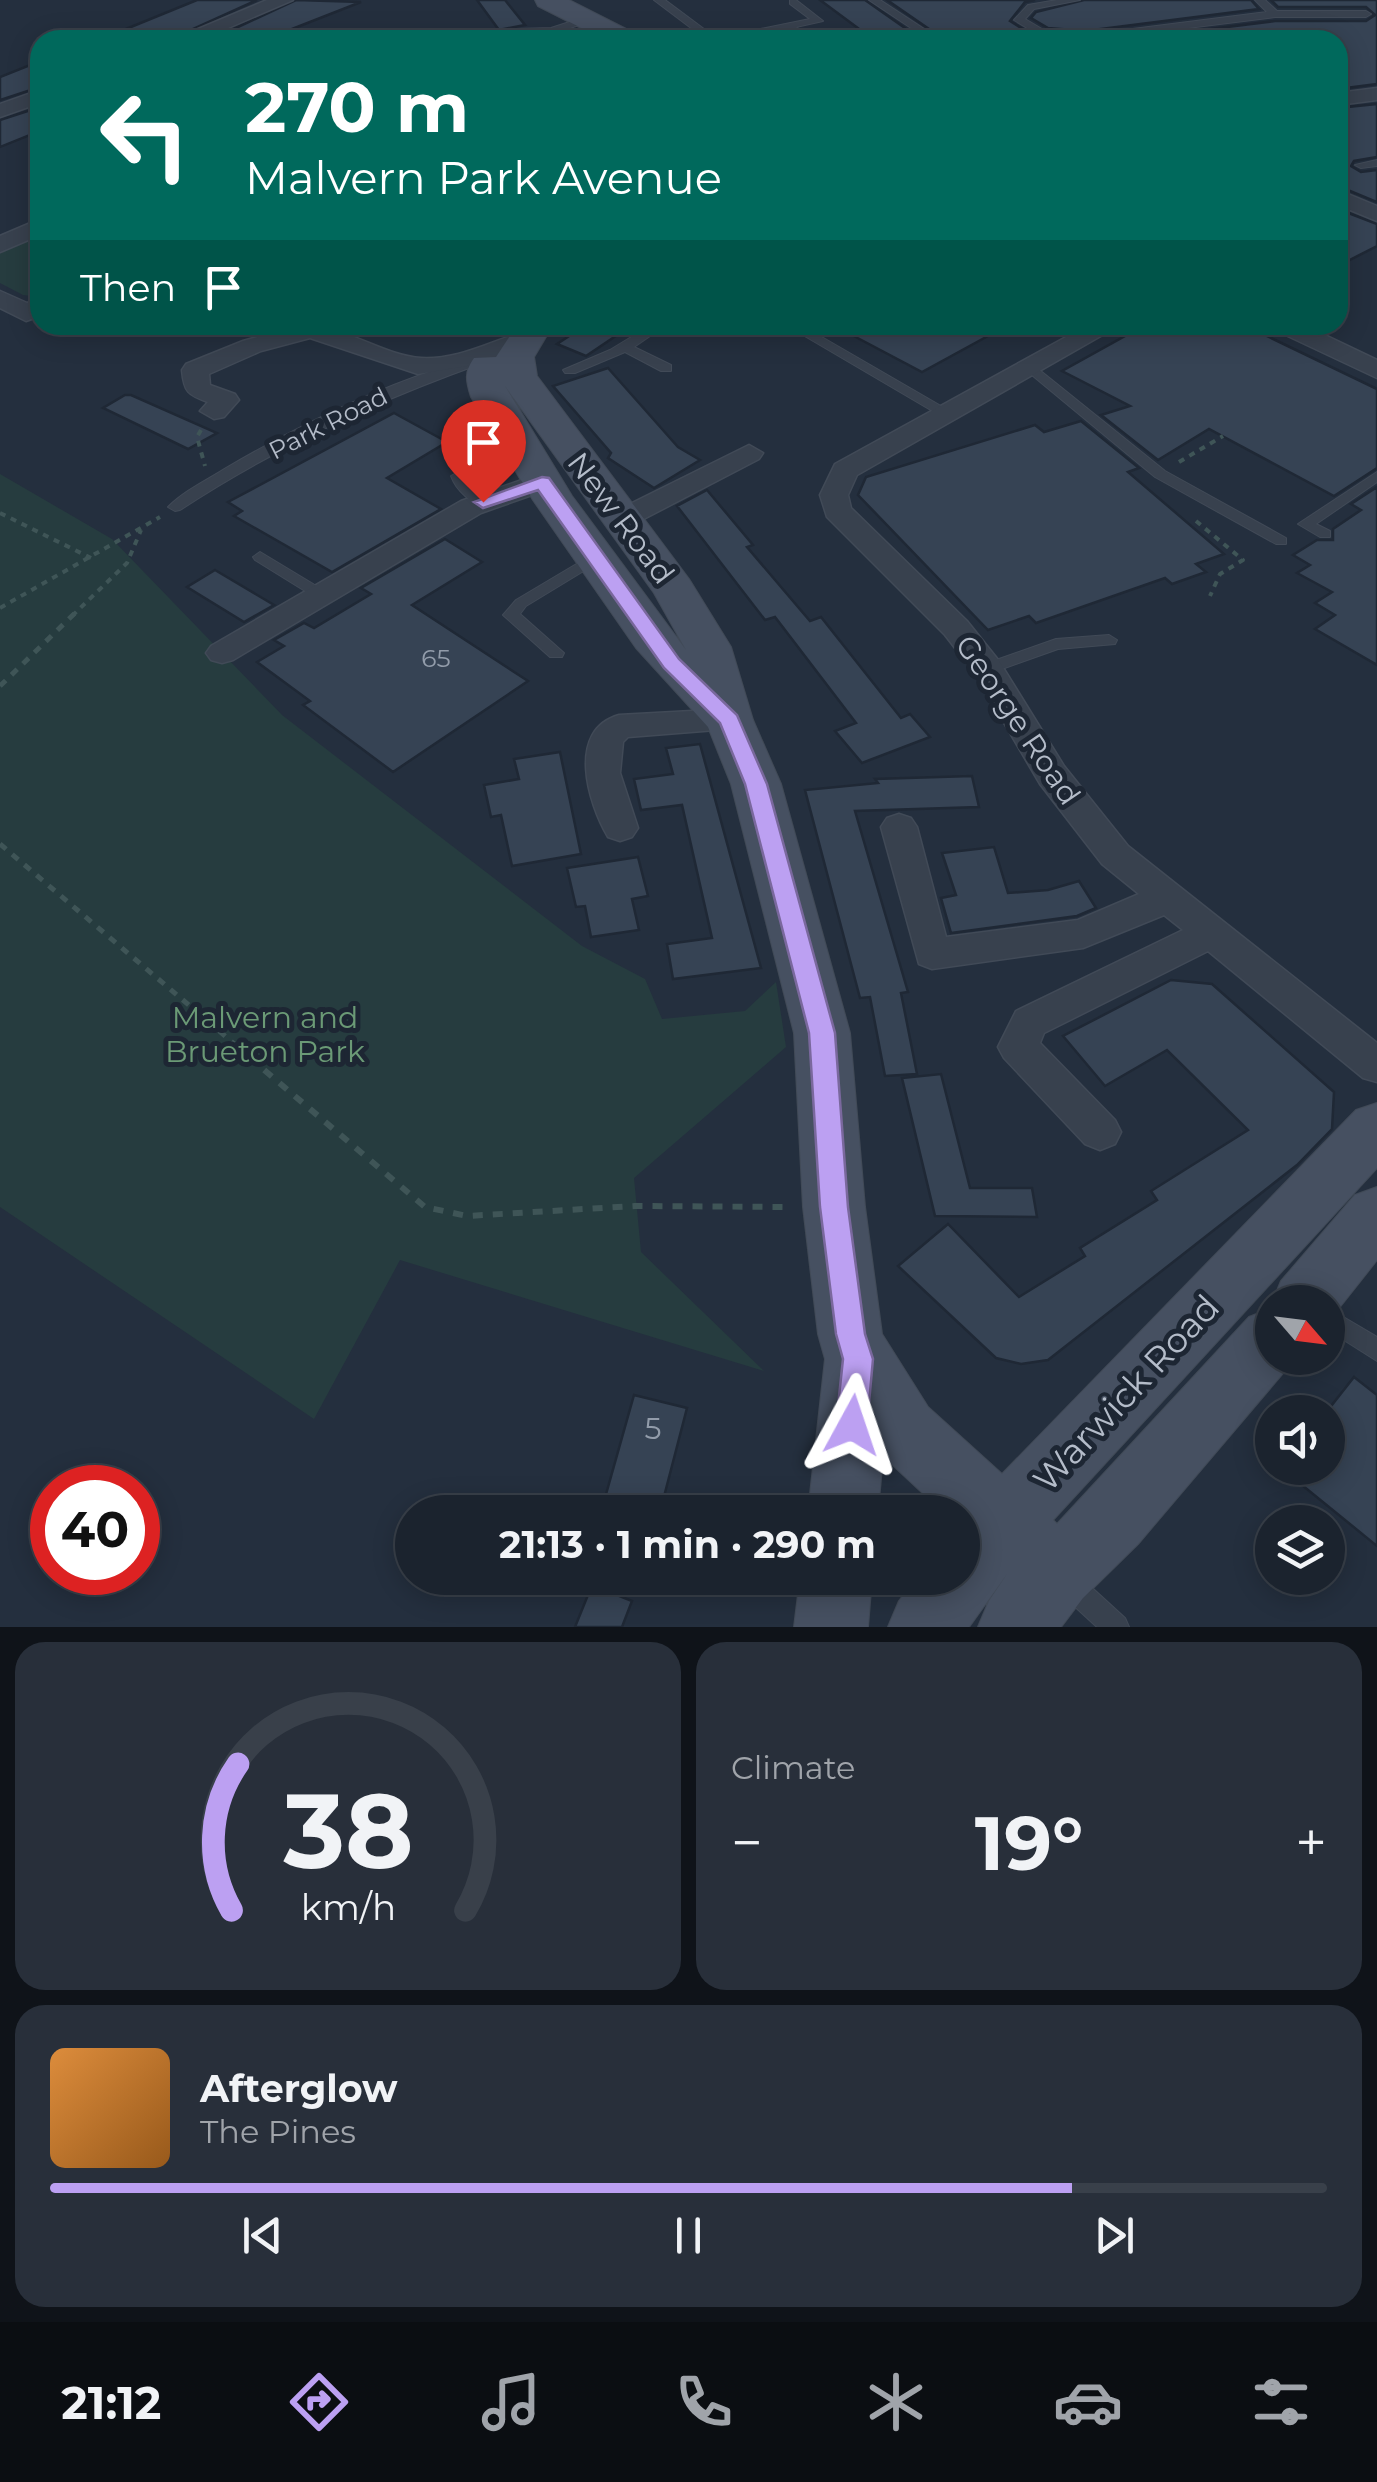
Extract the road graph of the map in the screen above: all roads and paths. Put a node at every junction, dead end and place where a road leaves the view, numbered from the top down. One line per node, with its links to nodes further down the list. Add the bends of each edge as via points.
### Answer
1 (284, 0): 12 (street)
2 (548, 0): 10 (street)
3 (659, 0): 15 (lane)
4 (874, 0): 18 (lane)
5 (1074, 0): 19 (lane, via 1031,7 1020,20)
6 (1260, 0): 8 (lane)
7 (792, 2): 11 (lane, via 818,21)
8 (1275, 14): 9 (lane); 20 (lane)
9 (1366, 14)
10 (582, 21): 13 (lane); 14 (street)
11 (788, 26): 16 (lane); 17 (lane)
12 (208, 30)
13 (557, 30)
14 (603, 30)
15 (702, 30)
16 (767, 30)
17 (794, 30)
18 (920, 30)
19 (1036, 30)
20 (1148, 30)
21 (1377, 94): 22 (street)
22 (1348, 98)
23 (30, 100): 24 (street)
24 (0, 112)
25 (1377, 163): 26 (lane)
26 (1361, 165)
27 (1348, 201): 28 (street)
28 (1377, 214)
29 (30, 230): 30 (street)
30 (0, 244)
31 (0, 298): 32 (street)
32 (29, 313)
33 (293, 335): 45 (street, via 195,370 198,389 226,400)
34 (326, 335): 39 (street, via 418,366)
35 (645, 335): 40 (lane)
36 (810, 335): 46 (lane)
37 (1090, 335): 42 (street, George Road)
38 (1305, 335): 44 (street)
39 (515, 336): 52 (lane, Park Road); 53 (street, New Road, via 518,377); 54 (street, New Road, via 484,378)
40 (625, 348): 41 (lane); 43 (lane)
41 (666, 368)
42 (1032, 368): 46 (street, George Road); 49 (lane)
43 (570, 370)
44 (1377, 370)
45 (214, 411): 52 (path, via 196,437)
46 (946, 413): 72 (street, George Road, via 845,470 834,495 837,511 956,628)
47 (1223, 436): 49 (path)
48 (748, 453): 58 (street)
49 (1160, 474): 60 (lane, via 1276,544)
50 (458, 476): 55 (lane)
51 (1377, 476): 60 (lane)
52 (210, 482): 56 (lane, Park Road)
53 (596, 484): 54 (street); 58 (street, New Road)
54 (548, 491): 55 (street); 64 (street, New Road)
55 (483, 502): 65 (street)
56 (175, 507)
57 (0, 513): 62 (path)
58 (624, 518): 68 (street, New Road)
59 (1196, 520): 66 (path, via 1242,560 1220,574)
60 (1305, 524): 61 (lane)
61 (1325, 534)
62 (92, 558): 67 (path); 73 (path, via 141,530 127,563)
63 (260, 558): 65 (lane)
64 (595, 558): 68 (street, New Road); 71 (lane, via 511,615)
65 (323, 596): 70 (street)
66 (1210, 596)
67 (0, 608)
68 (674, 632): 74 (street, New Road, via 672,664)
69 (1109, 640): 72 (lane, via 1056,644)
70 (222, 653)
71 (556, 654)
72 (988, 669): 78 (street, George Road, via 1090,826)
73 (0, 686)
74 (729, 720): 76 (street, via 619,726 605,736 599,753); 83 (street, New Road, via 756,784 822,1033)
75 (899, 827): 78 (street, via 932,954 1083,934)
76 (620, 828)
77 (0, 844): 83 (path, via 426,1207 467,1216 635,1206)
78 (1166, 898): 79 (street, George Road)
79 (1209, 934): 80 (street, George Road); 82 (street, via 1030,1022 1018,1047)
80 (1377, 1066)
81 (1377, 1128): 92 (street, Warwick Road)
82 (1100, 1132)
83 (834, 1207): 89 (street, New Road)
84 (1377, 1214): 85 (street)
85 (1319, 1285)
86 (1345, 1329): 87 (lane)
87 (1377, 1350)
88 (1255, 1357): 94 (street)
89 (858, 1359): 90 (street, New Road); 91 (street, New Road)
90 (845, 1495)
91 (940, 1495)
92 (980, 1554)
93 (980, 1560): 94 (street, New Road)
94 (1058, 1573): 99 (street); 100 (lane)
95 (834, 1595): 97 (street)
96 (949, 1595): 98 (street, Warwick Road)
97 (831, 1627)
98 (925, 1627)
99 (1015, 1627)
100 (1116, 1627)

